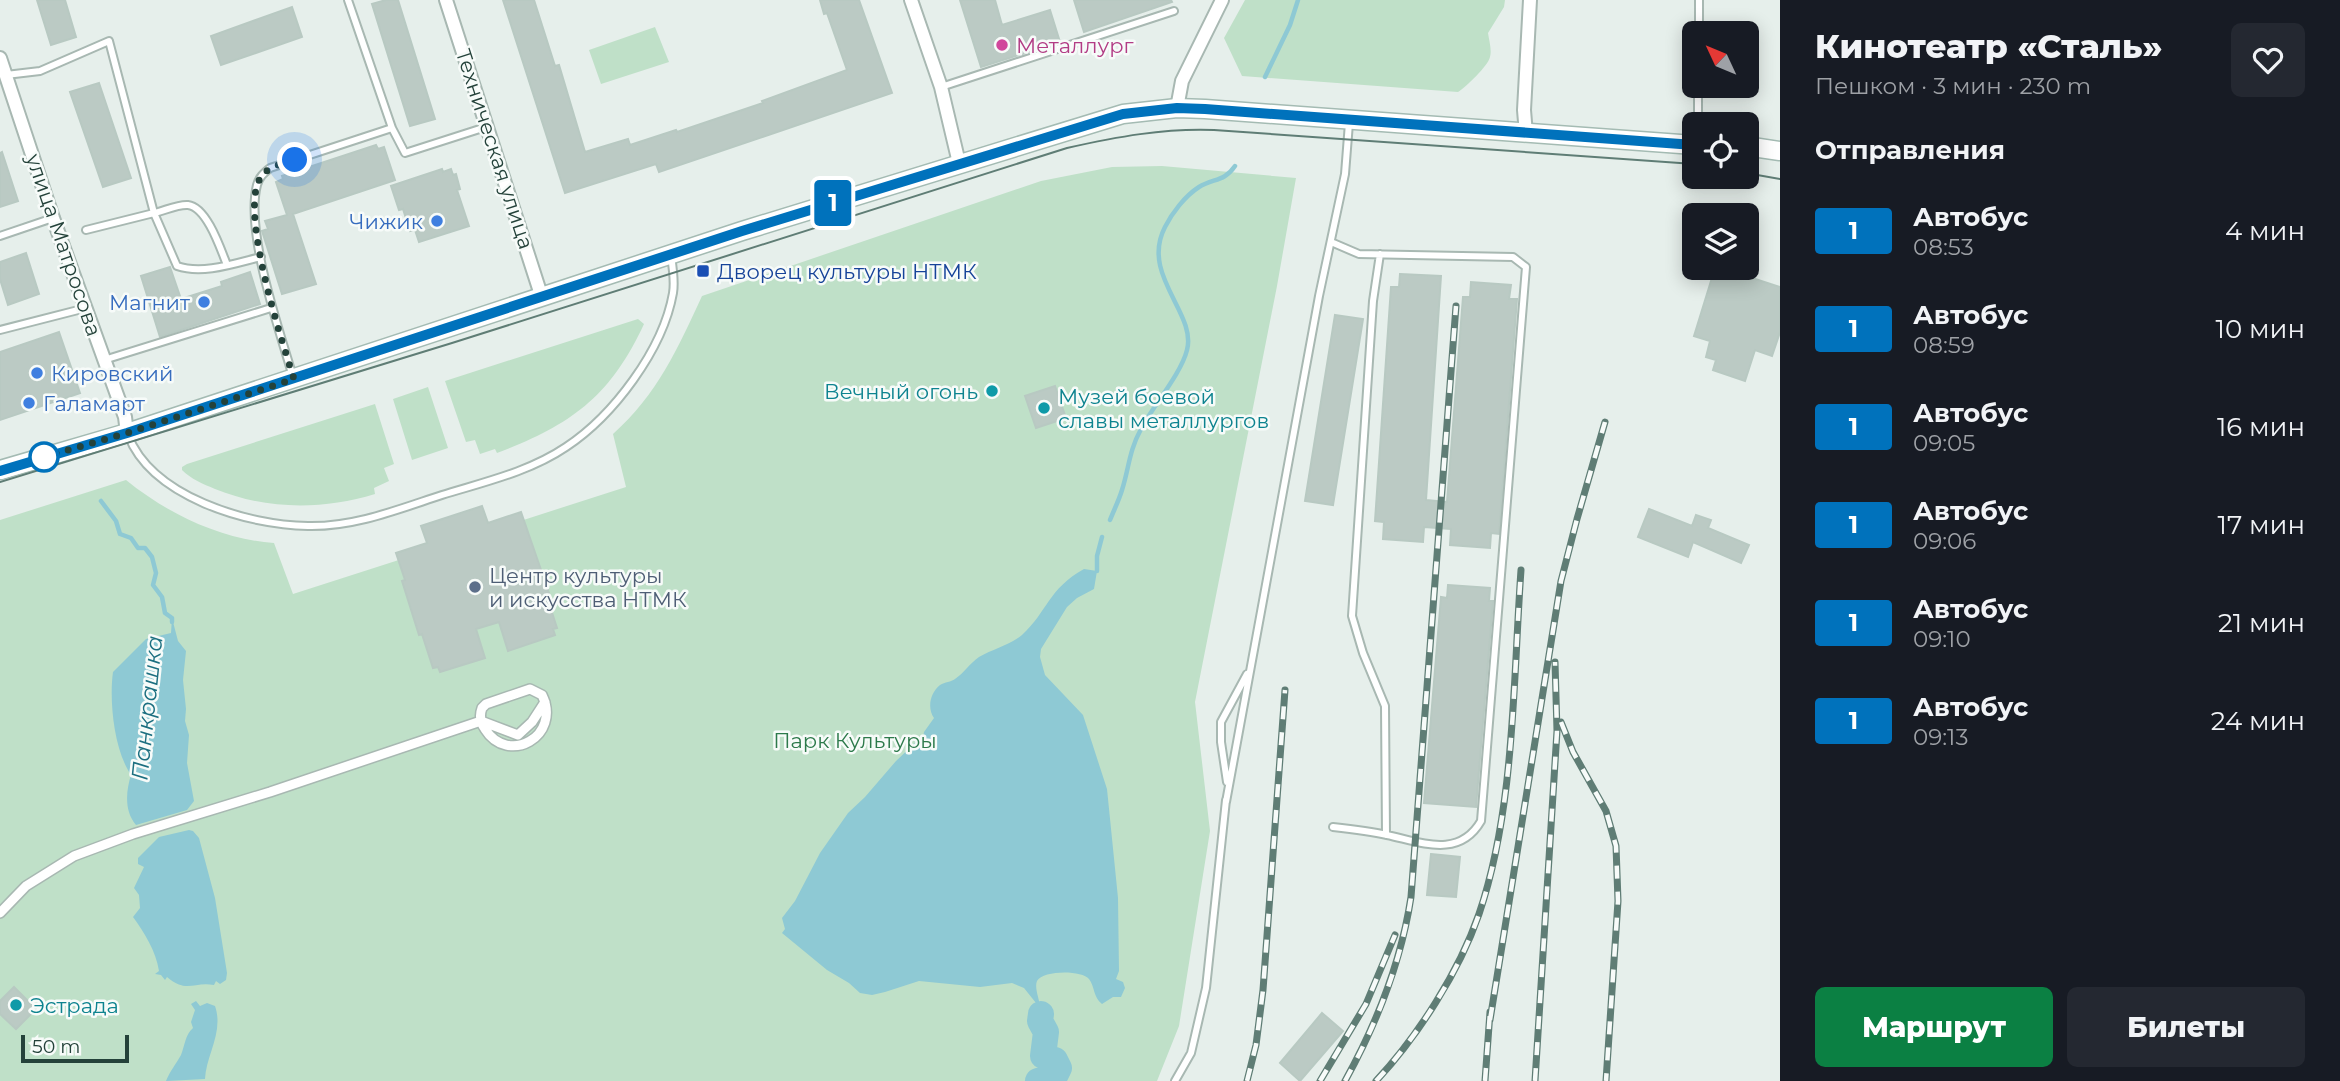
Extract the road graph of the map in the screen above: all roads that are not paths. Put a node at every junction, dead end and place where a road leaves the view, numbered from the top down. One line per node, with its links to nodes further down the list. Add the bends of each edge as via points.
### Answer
1 (348, 0): 15 (lane)
2 (446, 0): 14 (street, Техническая улица)
3 (911, 0): 11 (street)
4 (1222, 0): 12 (street, via 1182,81)
5 (1530, 0): 16 (street)
6 (1699, 0): 8 (lane)
7 (1174, 11): 11 (lane)
8 (1699, 21)
9 (0, 58): 10 (street, улица Матросова)
10 (6, 75): 21 (lane, via 40,71 108,41); 22 (street, улица Матросова)
11 (941, 87): 20 (street)
12 (1177, 108): 13 (main road); 20 (main road, via 1098,121)
13 (1350, 120): 16 (main road); 25 (lane)
14 (487, 127): 15 (lane, via 405,153); 30 (street, Техническая улица)
15 (392, 128): 28 (lane, via 270,168 262,175 254,210)
16 (1526, 134): 17 (main road)
17 (1682, 144)
18 (1759, 148): 19 (main road)
19 (1780, 151)
20 (959, 163): 27 (main road)
21 (154, 213): 23 (lane); 29 (lane, via 187,205 195,208 204,216); 29 (lane, via 177,266 187,270)
22 (53, 218): 24 (lane); 32 (street, улица Матросова)
23 (86, 230)
24 (0, 236)
25 (1331, 242): 26 (lane, via 1359,254); 38 (lane)
26 (1380, 254): 42 (lane, via 1352,616 1385,706); 42 (lane, via 1513,257 1526,267 1481,821 1468,837 1450,845)
27 (671, 256): 30 (main road); 36 (lane, via 674,281 664,323 618,399 565,448 500,477 367,519 291,525 238,514 184,494 151,471)
28 (261, 257): 29 (lane); 31 (lane)
29 (227, 265)
30 (542, 298): 35 (main road)
31 (271, 307): 34 (lane); 35 (lane)
32 (86, 308): 33 (lane); 34 (street, улица Матросова)
33 (0, 330)
34 (104, 360): 36 (street, улица Матросова)
35 (294, 379): 36 (main road)
36 (127, 433): 37 (main road)
37 (0, 471)
38 (1252, 657): 40 (lane); 40 (lane, via 1221,722)
39 (481, 721): 39 (street, via 500,743 523,744 541,731 546,721 545,702 530,689 486,704); 43 (street, via 74,856 26,886)
40 (1226, 802): 44 (lane, via 1206,988 1191,1053)
41 (1333, 827): 42 (lane)
42 (1385, 835)
43 (0, 913)
44 (1175, 1081)

